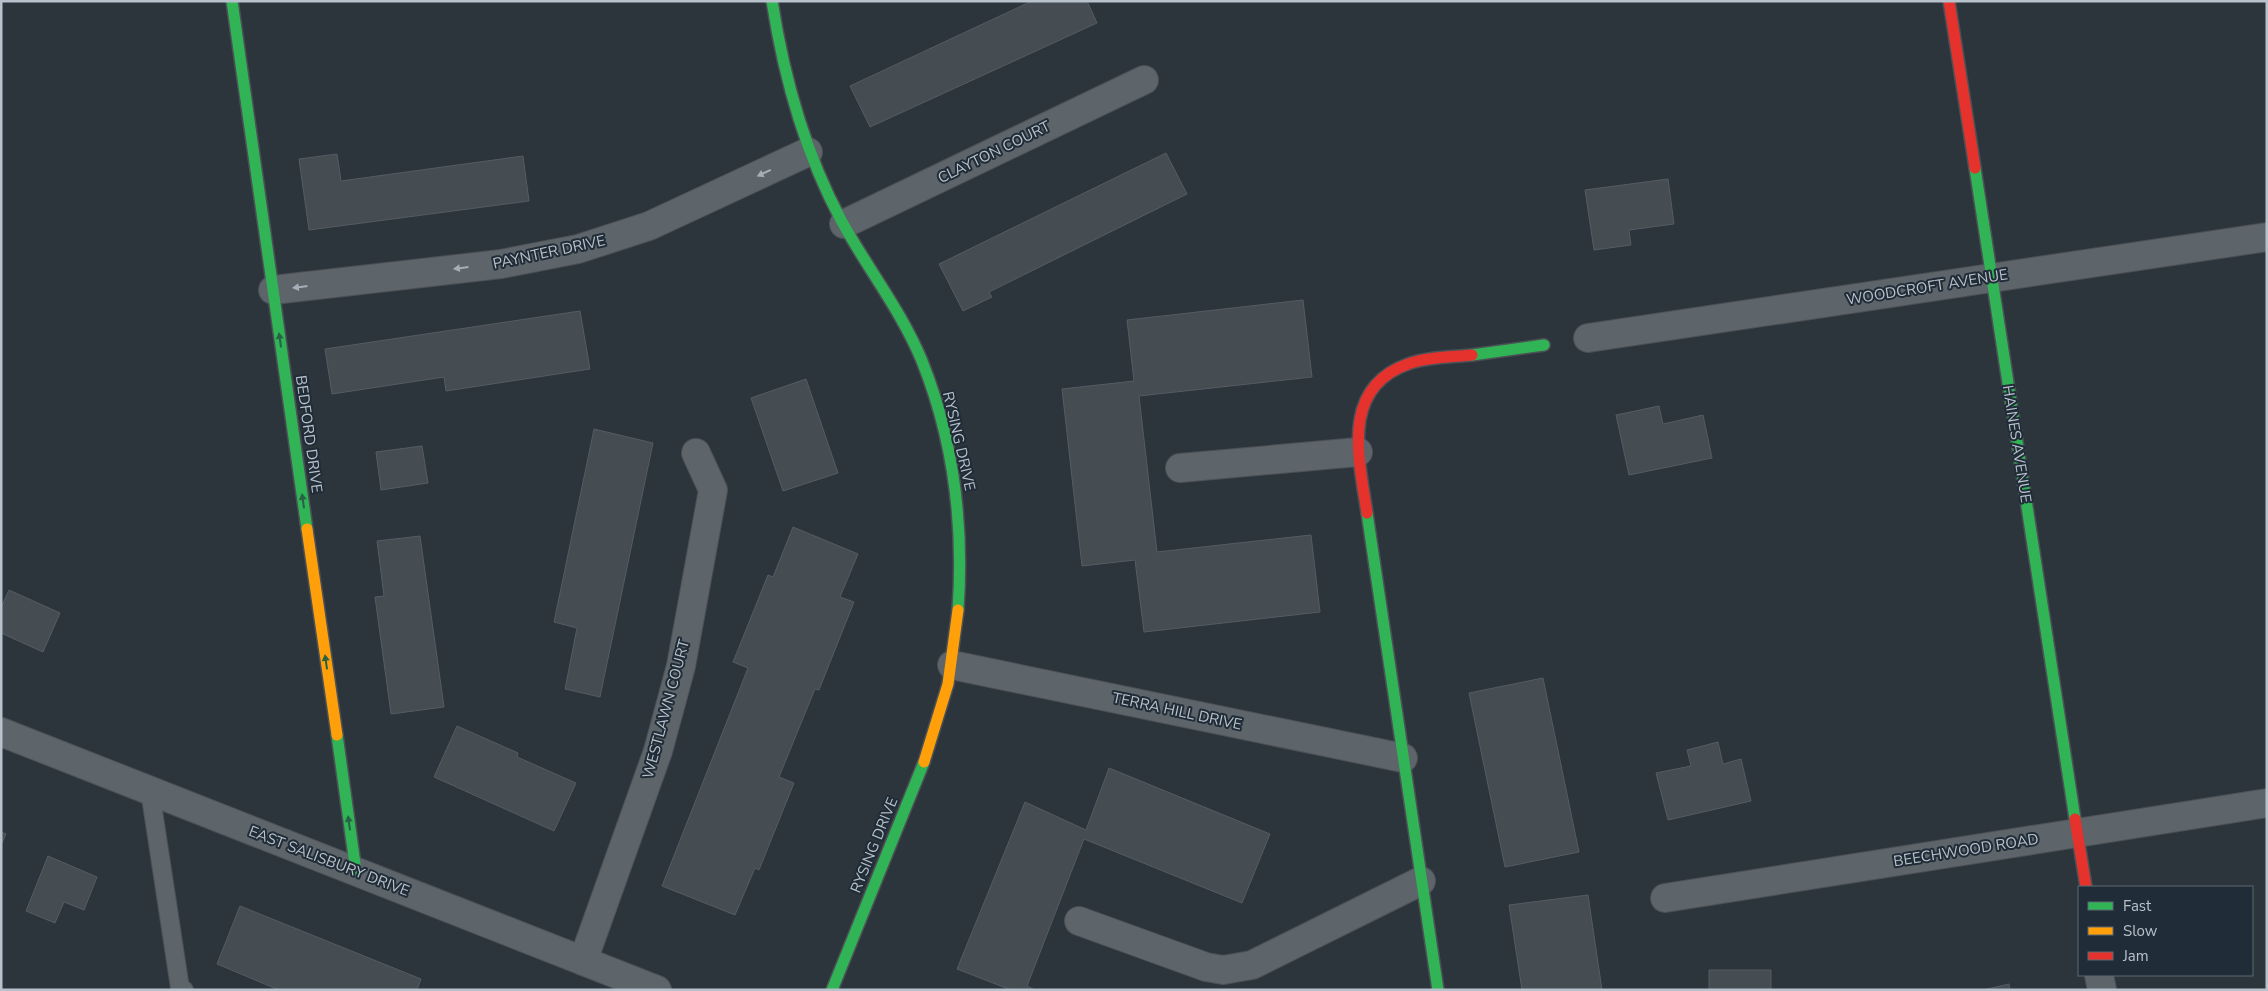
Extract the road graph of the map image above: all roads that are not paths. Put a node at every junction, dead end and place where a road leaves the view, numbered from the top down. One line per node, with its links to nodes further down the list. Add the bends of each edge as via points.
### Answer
1 (232, 1): 9 (street, BEDFORD DRIVE)
2 (772, 1): 5 (street, RYSING DRIVE, via 787,87)
3 (1949, 1): 8 (street, HAINES AVENUE)
4 (1144, 80): 6 (street, CLAYTON COURT)
5 (808, 152): 6 (street, RYSING DRIVE); 9 (street, PAYNTER DRIVE, one-way to 9, via 649,226 578,250 501,264)
6 (844, 224): 15 (street, RYSING DRIVE, via 903,321 947,438 961,529 960,601)
7 (2267, 237): 8 (street, WOODCROFT AVENUE)
8 (1990, 277): 10 (street, WOODCROFT AVENUE); 20 (street, HAINES AVENUE)
9 (273, 290): 21 (street, BEDFORD DRIVE, one-way to 9)
10 (1588, 338)
11 (1544, 345): 12 (street, via 1409,363 1393,370 1379,382 1362,408)
12 (1358, 452): 14 (street); 17 (street)
13 (696, 453): 26 (street, WESTLAWN COURT, via 713,490 681,666 658,751)
14 (1180, 468)
15 (952, 665): 17 (street, TERRA HILL DRIVE); 30 (street, RYSING DRIVE, via 930,745)
16 (1, 732): 18 (street, EAST SALISBURY DRIVE)
17 (1403, 758): 22 (street)
18 (150, 791): 21 (street, EAST SALISBURY DRIVE); 28 (lane, via 180,988)
19 (2267, 803): 20 (street, BEECHWOOD ROAD)
20 (2078, 833): 23 (street, HAINES AVENUE); 24 (street, BEECHWOOD ROAD)
21 (356, 871): 26 (street, EAST SALISBURY DRIVE)
22 (1422, 881): 25 (street, via 1252,965 1224,970 1206,967); 31 (street)
23 (2086, 886)
24 (1665, 898)
25 (1079, 921)
26 (583, 961): 29 (street, EAST SALISBURY DRIVE)
27 (2099, 976): 32 (street)
28 (184, 990)
29 (657, 990)
30 (832, 990)
31 (1438, 990)
32 (2102, 990)

